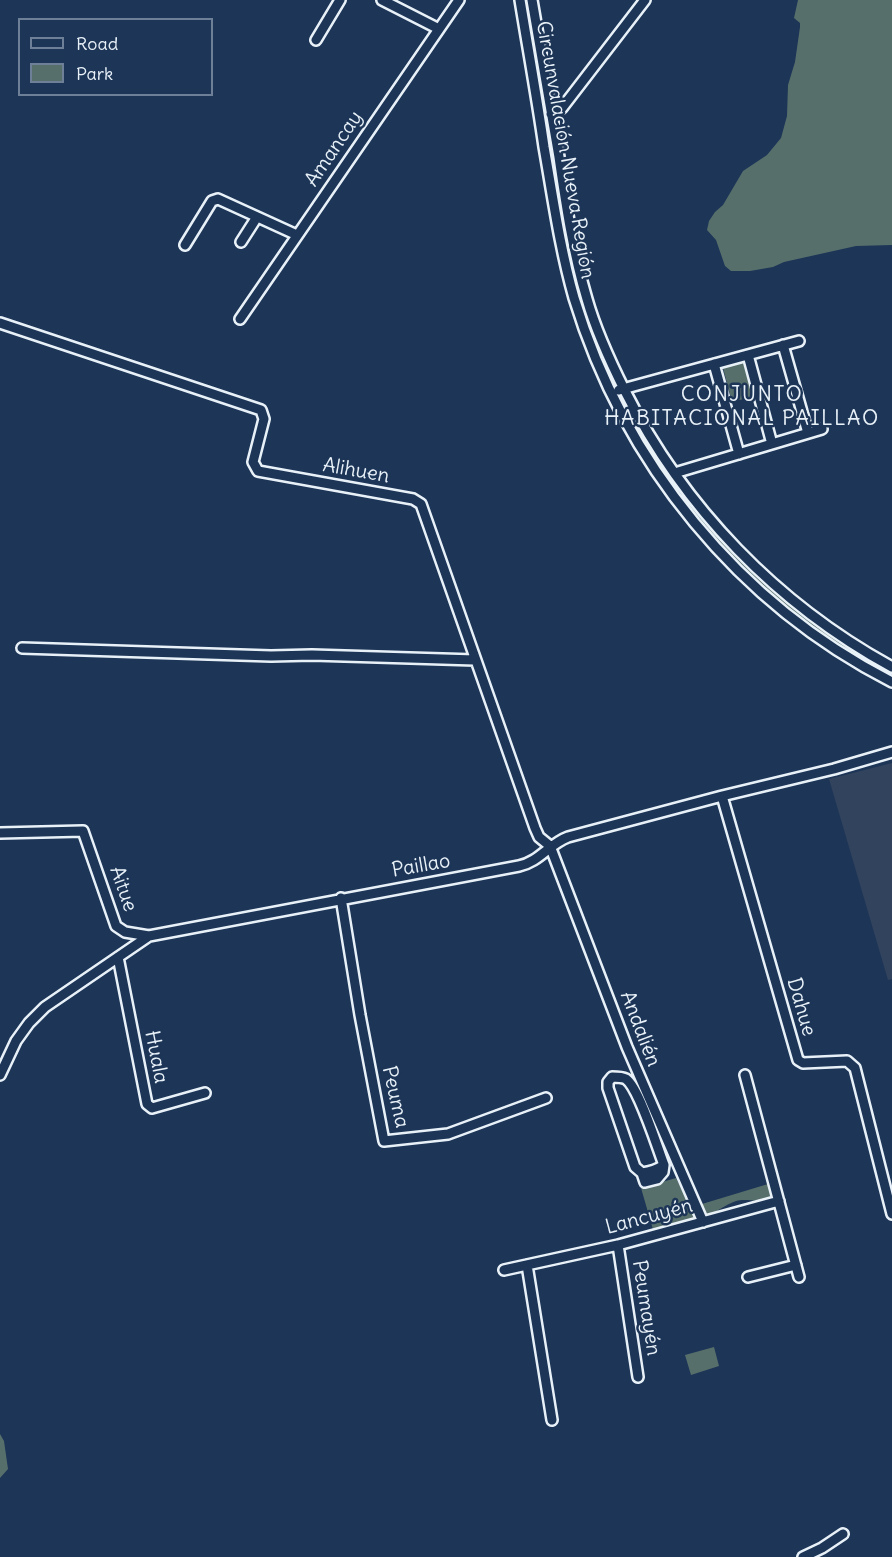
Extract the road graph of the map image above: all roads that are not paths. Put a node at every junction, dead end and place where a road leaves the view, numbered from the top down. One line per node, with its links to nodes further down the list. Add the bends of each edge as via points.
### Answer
1 (340, 0): 8 (street)
2 (382, 0): 7 (street)
3 (459, 0): 7 (street, Amancay)
4 (520, 0): 22 (street, Circunvalación Nueva Región, via 564,256 582,322)
5 (532, 0): 9 (street, Circunvalación Nueva Región)
6 (645, 0): 9 (street, via 561,108)
7 (439, 29): 11 (street, Amancay)
8 (316, 40)
9 (551, 114): 21 (street, Circunvalación Nueva Región, via 581,279 603,345)
10 (257, 217): 11 (street); 12 (street); 13 (street, via 218,199 212,201)
11 (297, 235): 14 (street, Amancay)
12 (241, 242)
13 (184, 245)
14 (240, 319)
15 (2, 323): 16 (street); 30 (street, Alihuen, via 261,410 265,417 253,462 258,471 418,502)
16 (0, 334)
17 (799, 341): 18 (street)
18 (783, 345): 19 (street); 24 (street)
19 (747, 355): 20 (street); 25 (street)
20 (714, 364): 21 (street); 26 (street)
21 (624, 389): 22 (street); 27 (street, Circunvalación Nueva Región)
22 (611, 393): 28 (street, Circunvalación Nueva Región)
23 (822, 429): 24 (street)
24 (808, 433): 25 (street)
25 (772, 444): 26 (street)
26 (739, 454): 27 (street)
27 (676, 472): 28 (street); 31 (street, Circunvalación Nueva Región, via 707,515 756,569 832,630)
28 (662, 480): 32 (street, Circunvalación Nueva Región, via 720,553 777,607 838,652)
29 (22, 648): 30 (street)
30 (475, 660): 36 (street, Alihuen, via 535,828)
31 (892, 667)
32 (892, 682)
33 (892, 752): 34 (street, Paillao)
34 (722, 796): 36 (street, Paillao, via 568,837); 48 (street, Dahue, via 798,1060 847,1061 855,1068)
35 (0, 833): 38 (street, Aitue, via 83,831 116,926 125,932)
36 (550, 846): 37 (street, Paillao, via 525,865); 41 (street, Andalién)
37 (341, 898): 38 (street, Paillao); 46 (street, Peuma, via 384,1141 448,1134)
38 (149, 936): 39 (street, Paillao)
39 (118, 957): 40 (street, Paillao, via 45,1007); 45 (street, Huala, via 147,1104 152,1108)
40 (3, 1059): 43 (street, Paillao)
41 (638, 1072): 44 (street); 49 (street, Andalién)
42 (745, 1074): 47 (street)
43 (0, 1075)
44 (623, 1078): 44 (street, via 612,1077 608,1088 636,1167 645,1182 657,1179 664,1165 636,1092)
45 (205, 1093)
46 (546, 1098)
47 (778, 1201): 49 (street, Lancuyén); 52 (street)
48 (892, 1214)
49 (703, 1222): 50 (street, Lancuyén)
50 (618, 1245): 51 (street, Lancuyén); 56 (street, Peumayén)
51 (527, 1265): 53 (street, Lancuyén); 57 (street)
52 (796, 1265): 54 (street); 55 (street)
53 (504, 1270)
54 (748, 1277)
55 (799, 1277)
56 (638, 1377)
57 (552, 1420)
58 (843, 1533): 59 (street)
59 (803, 1557)

